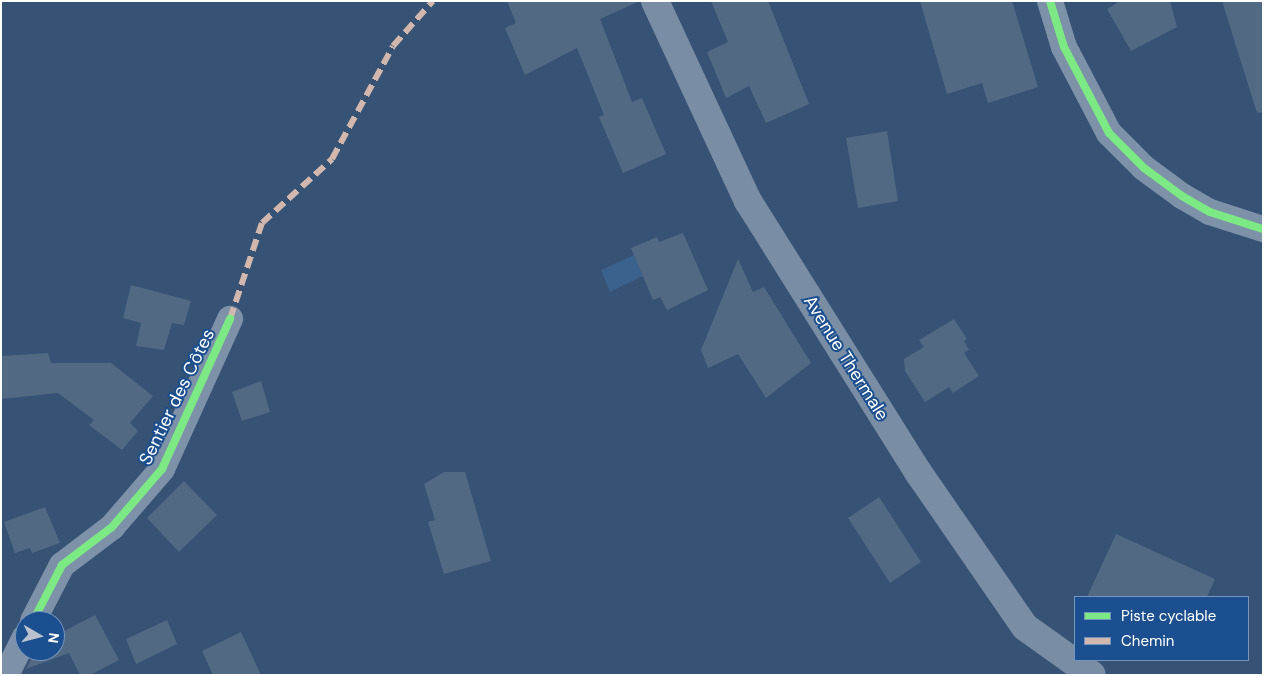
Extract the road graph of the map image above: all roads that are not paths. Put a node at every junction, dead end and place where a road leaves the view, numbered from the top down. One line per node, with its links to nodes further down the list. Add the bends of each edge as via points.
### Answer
1 (655, 1): 8 (main road, Avenue Thermale, via 748,201 918,472 1025,627)
2 (1050, 1): 3 (street, via 1071,62 1109,132 1144,168 1182,196 1210,212)
3 (1263, 229)
4 (230, 319): 5 (street, Sentier des Côtes, via 162,469 112,527 62,565)
5 (38, 611)
6 (15, 657): 7 (street)
7 (6, 675)
8 (1092, 675)

